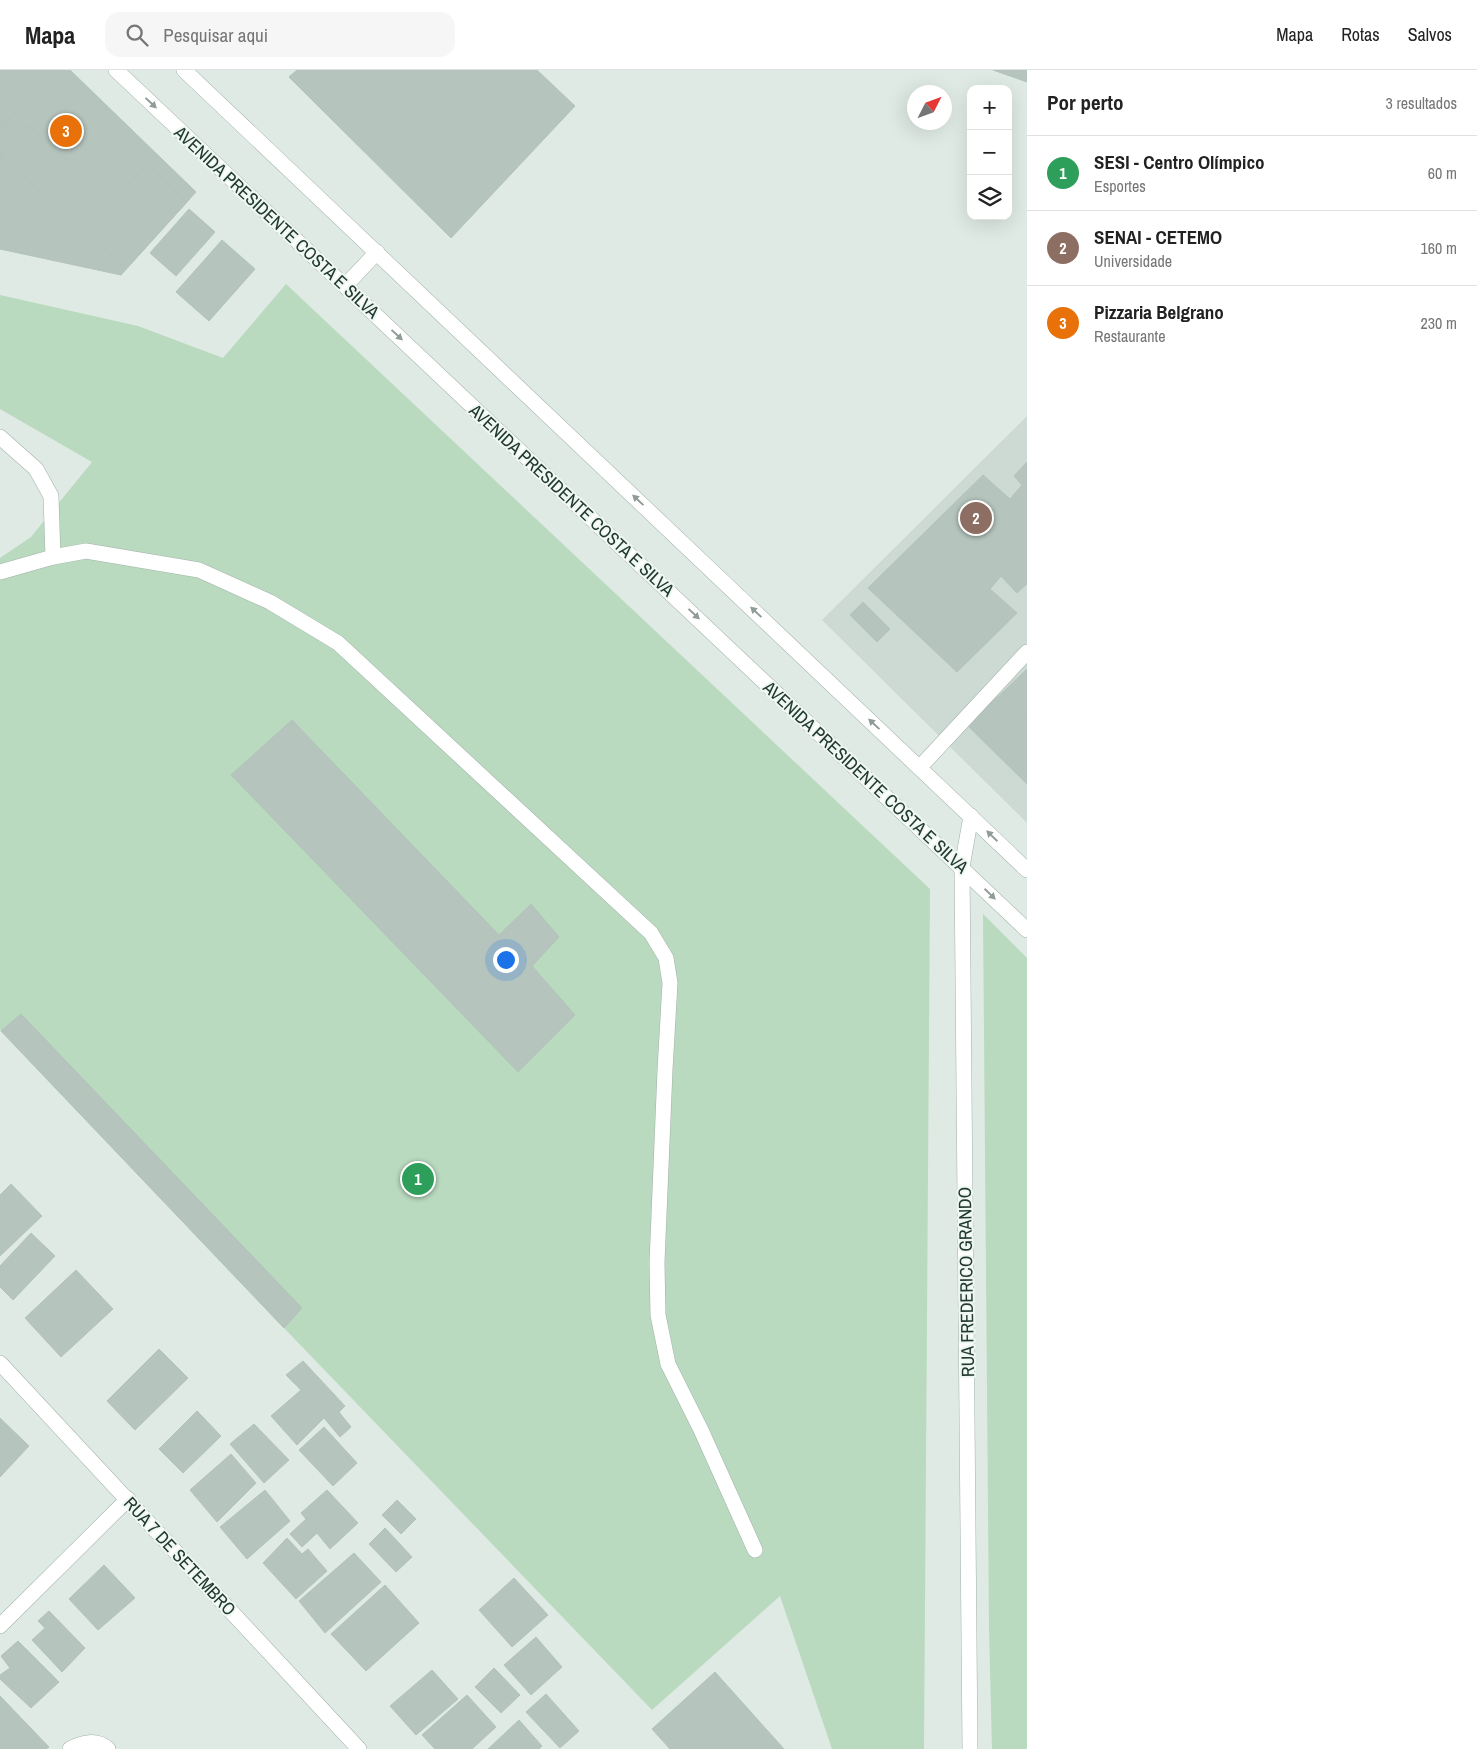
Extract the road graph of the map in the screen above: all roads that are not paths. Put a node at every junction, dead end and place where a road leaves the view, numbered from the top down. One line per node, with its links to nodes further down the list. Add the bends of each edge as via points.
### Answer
1 (116, 70): 4 (street, AVENIDA PRESIDENTE COSTA E SILVA, one-way to 4)
2 (184, 70): 3 (street)
3 (376, 252): 4 (street); 9 (street, one-way to 3)
4 (345, 286): 11 (street, AVENIDA PRESIDENTE COSTA E SILVA, one-way to 11)
5 (0, 437): 6 (street, via 36,469 51,496)
6 (53, 558): 7 (street); 16 (street, via 86,551 200,570 270,602 338,643 651,933 666,958 670,983 656,1263 658,1315 668,1364)
7 (0, 572)
8 (1027, 652): 9 (street)
9 (920, 767): 10 (street)
10 (971, 816): 11 (street, RUA FREDERICO GRANDO); 12 (street, one-way to 10)
11 (962, 867): 13 (street, AVENIDA PRESIDENTE COSTA E SILVA, one-way to 13); 21 (street, RUA FREDERICO GRANDO)
12 (1027, 870)
13 (1027, 930)
14 (0, 1363): 15 (street, RUA 7 DE SETEMBRO)
15 (128, 1499): 17 (street); 20 (street, RUA 7 DE SETEMBRO)
16 (755, 1550)
17 (0, 1626)
18 (70, 1749): 19 (street, via 89,1742 103,1744)
19 (108, 1749)
20 (359, 1749)
21 (970, 1749)

